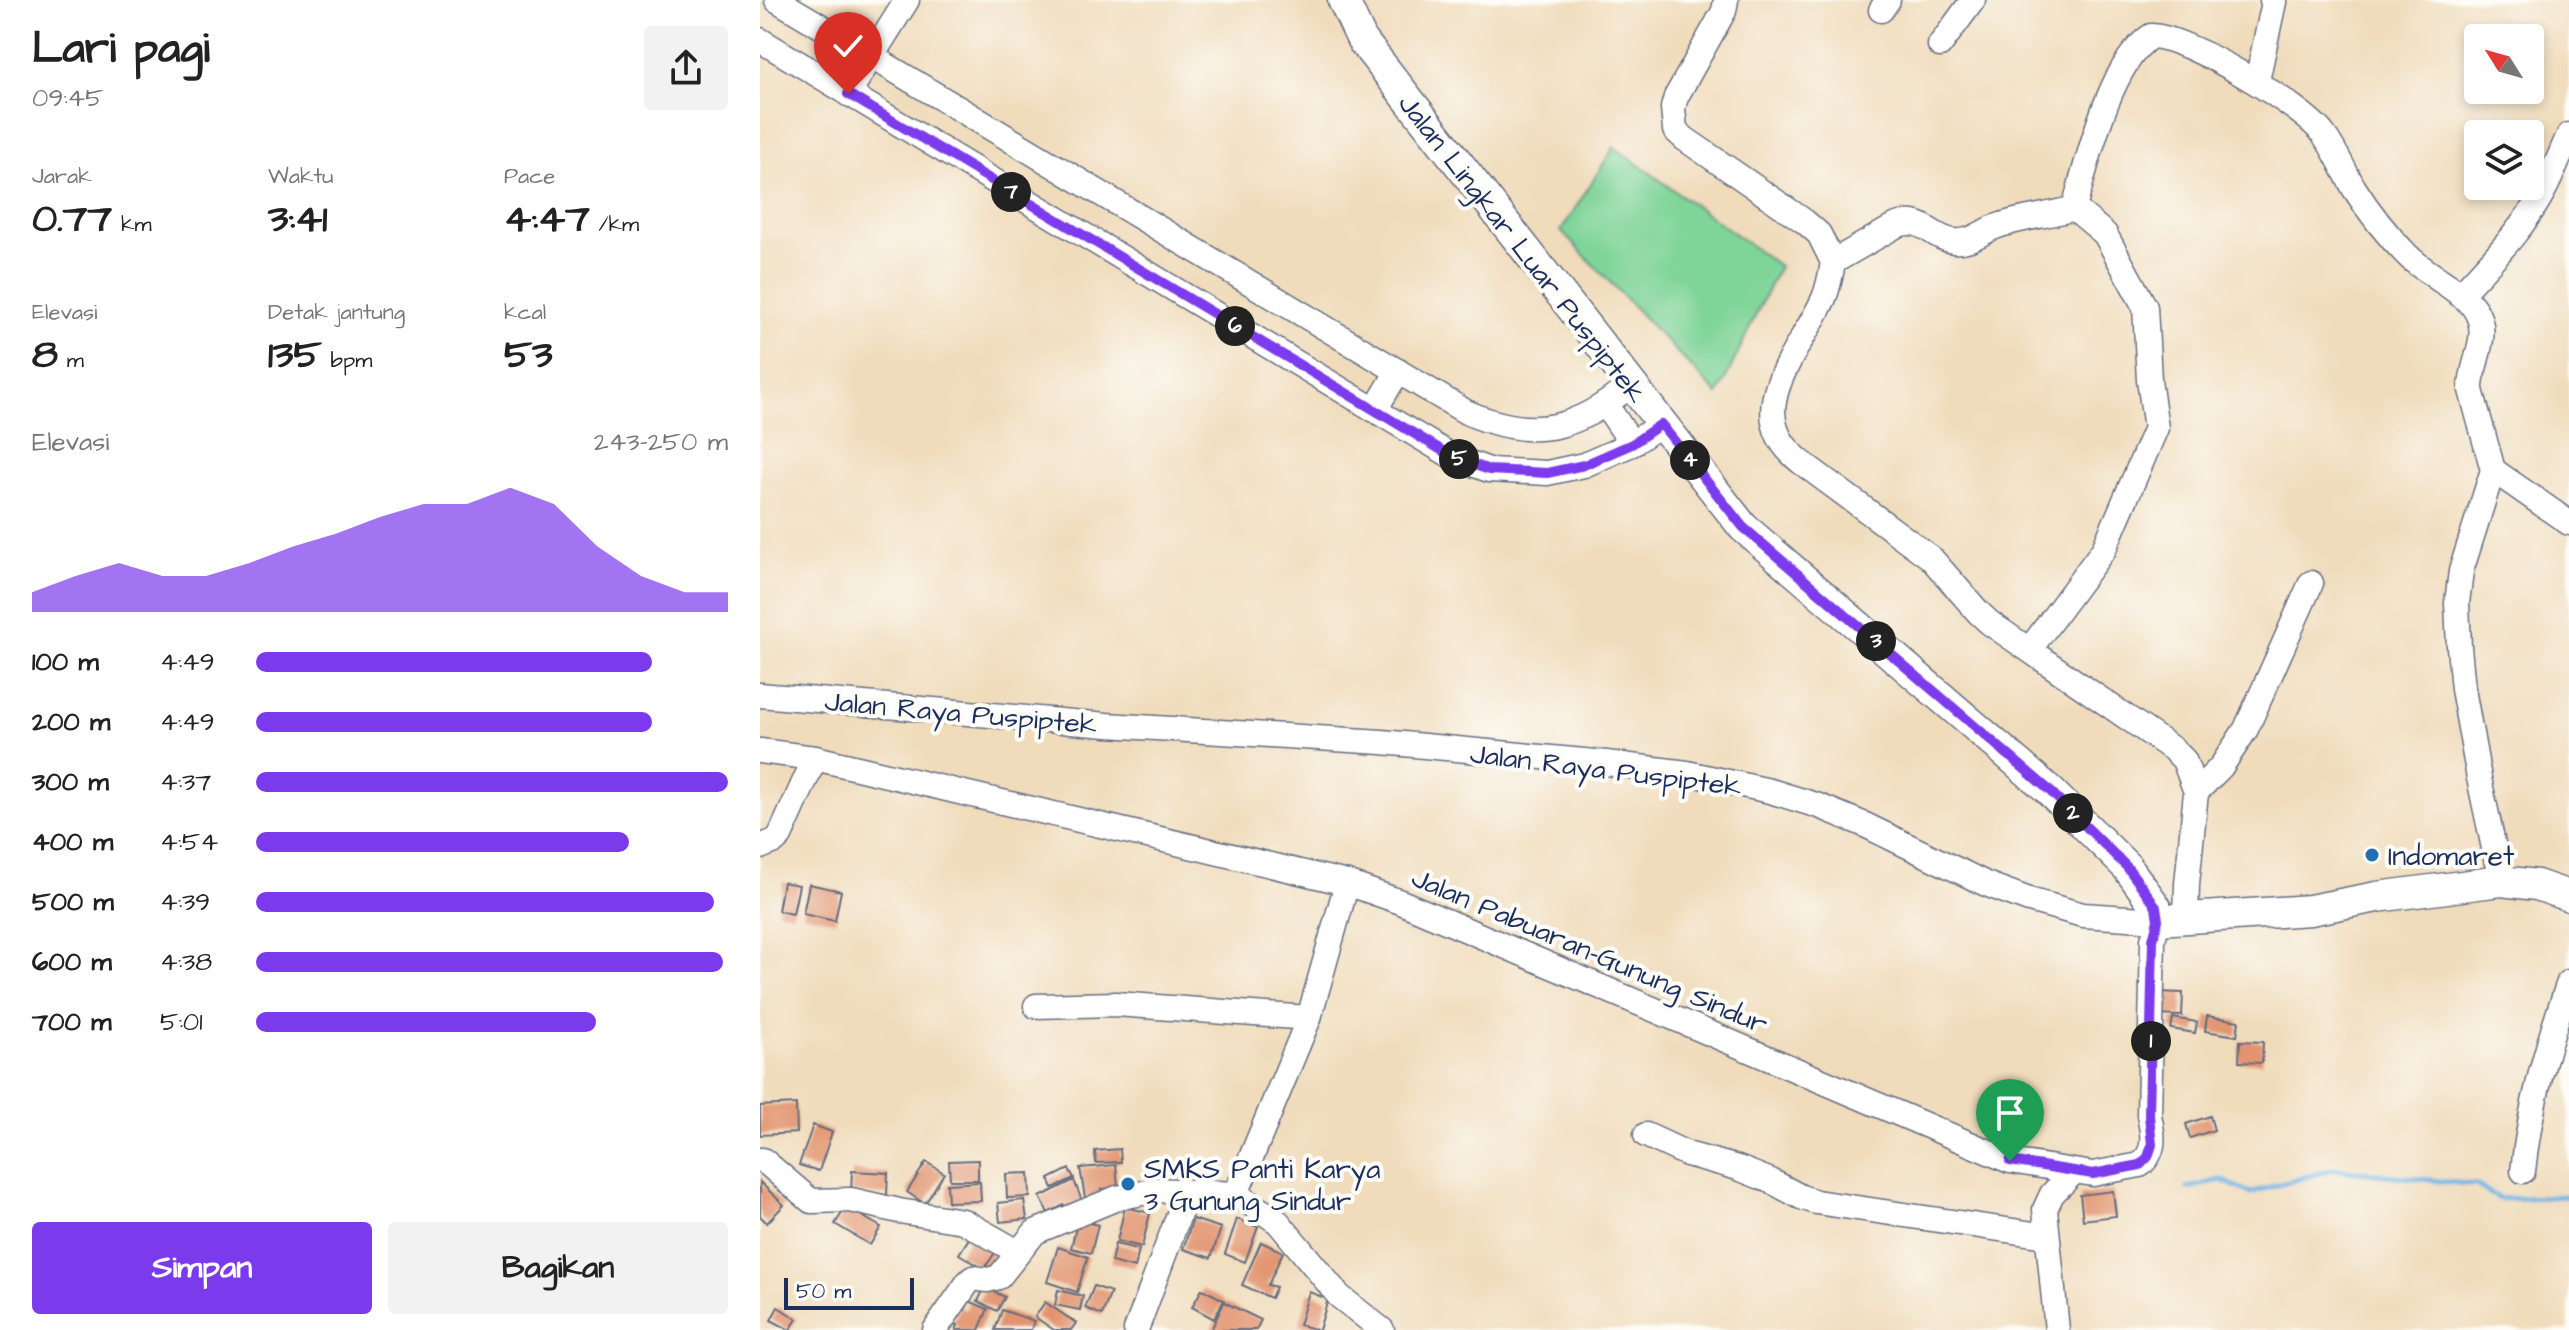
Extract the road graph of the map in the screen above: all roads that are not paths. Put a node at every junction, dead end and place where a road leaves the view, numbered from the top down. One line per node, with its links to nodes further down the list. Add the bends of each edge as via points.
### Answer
1 (777, 0): 9 (street)
2 (907, 0): 9 (street)
3 (1343, 0): 17 (main road, Jalan Lingkar Luar Puspiptek, via 1362,40)
4 (1726, 0): 14 (street, via 1676,97 1675,130 1804,221 1819,234)
5 (1973, 0): 8 (street)
6 (2272, 0): 10 (street)
7 (760, 40): 11 (street)
8 (1940, 45)
9 (872, 57): 11 (street); 16 (street)
10 (2257, 81): 13 (street, via 2173,42 2147,38 2111,91); 15 (street, via 2323,132 2377,221 2417,265)
11 (848, 94): 19 (street)
12 (2569, 135): 15 (street, via 2531,211)
13 (2074, 208): 14 (street, via 1995,227 1966,240 1954,241 1907,222); 27 (street, via 2105,234 2145,307 2156,428 2104,549)
14 (1833, 262): 27 (street, via 1824,297 1772,405 1782,445 1931,558 1979,613)
15 (2460, 295): 23 (street, via 2474,307 2481,327 2471,390)
16 (1398, 371): 19 (street); 21 (street, via 1493,424)
17 (1630, 385): 18 (street); 20 (main road, Jalan Lingkar Luar Puspiptek)
18 (1606, 405): 21 (street); 22 (street)
19 (1375, 410): 24 (street, via 1453,457 1489,470)
20 (1661, 424): 22 (street); 36 (main road, Jalan Lingkar Luar Puspiptek, via 1743,527 2061,801)
21 (1542, 429): 24 (street)
22 (1632, 444): 24 (street, via 1584,465)
23 (2493, 470): 25 (street); 33 (street, via 2461,571 2457,603 2463,689)
24 (1547, 473)
25 (2569, 523)
26 (2311, 583): 31 (street, via 2246,729 2221,767)
27 (2030, 649): 31 (street, via 2174,750 2184,760)
28 (760, 695): 36 (street, Jalan Raya Puspiptek, via 1382,742 1687,773 1819,806 2029,900 2083,915)
29 (760, 751): 30 (street, Jalan Pabuaran–Gunung Sindur)
30 (815, 758): 32 (street, via 780,836); 34 (street, Jalan Pabuaran–Gunung Sindur)
31 (2196, 792): 36 (street, Jalan Pabuaran–Gunung Sindur, via 2187,884)
32 (760, 847)
33 (2501, 881): 35 (main road, Jalan Raya Puspiptek); 36 (main road, Jalan Raya Puspiptek, via 2310,910)
34 (1347, 883): 39 (street); 43 (street, Jalan Pabuaran–Gunung Sindur, via 2010,1161)
35 (2569, 896)
36 (2172, 920): 43 (street, Jalan Pabuaran–Gunung Sindur, via 2153,940 2151,1150 2140,1165)
37 (2569, 982): 42 (street, via 2535,1092)
38 (1036, 1006): 39 (street, via 1116,1004)
39 (1309, 1018): 45 (street)
40 (1646, 1135): 46 (street, via 1816,1202)
41 (760, 1160): 47 (street, via 811,1201 851,1200 963,1221)
42 (2523, 1171)
43 (2074, 1172): 46 (street, via 2046,1204)
44 (1187, 1193): 45 (street); 47 (street, via 1157,1190 1117,1198 1035,1232); 49 (street)
45 (1236, 1194): 50 (street, via 1278,1222 1339,1296)
46 (2047, 1236): 51 (street)
47 (1018, 1252): 48 (street, via 999,1277 969,1281)
48 (935, 1330)
49 (1136, 1330)
50 (1382, 1330)
51 (2057, 1330)

